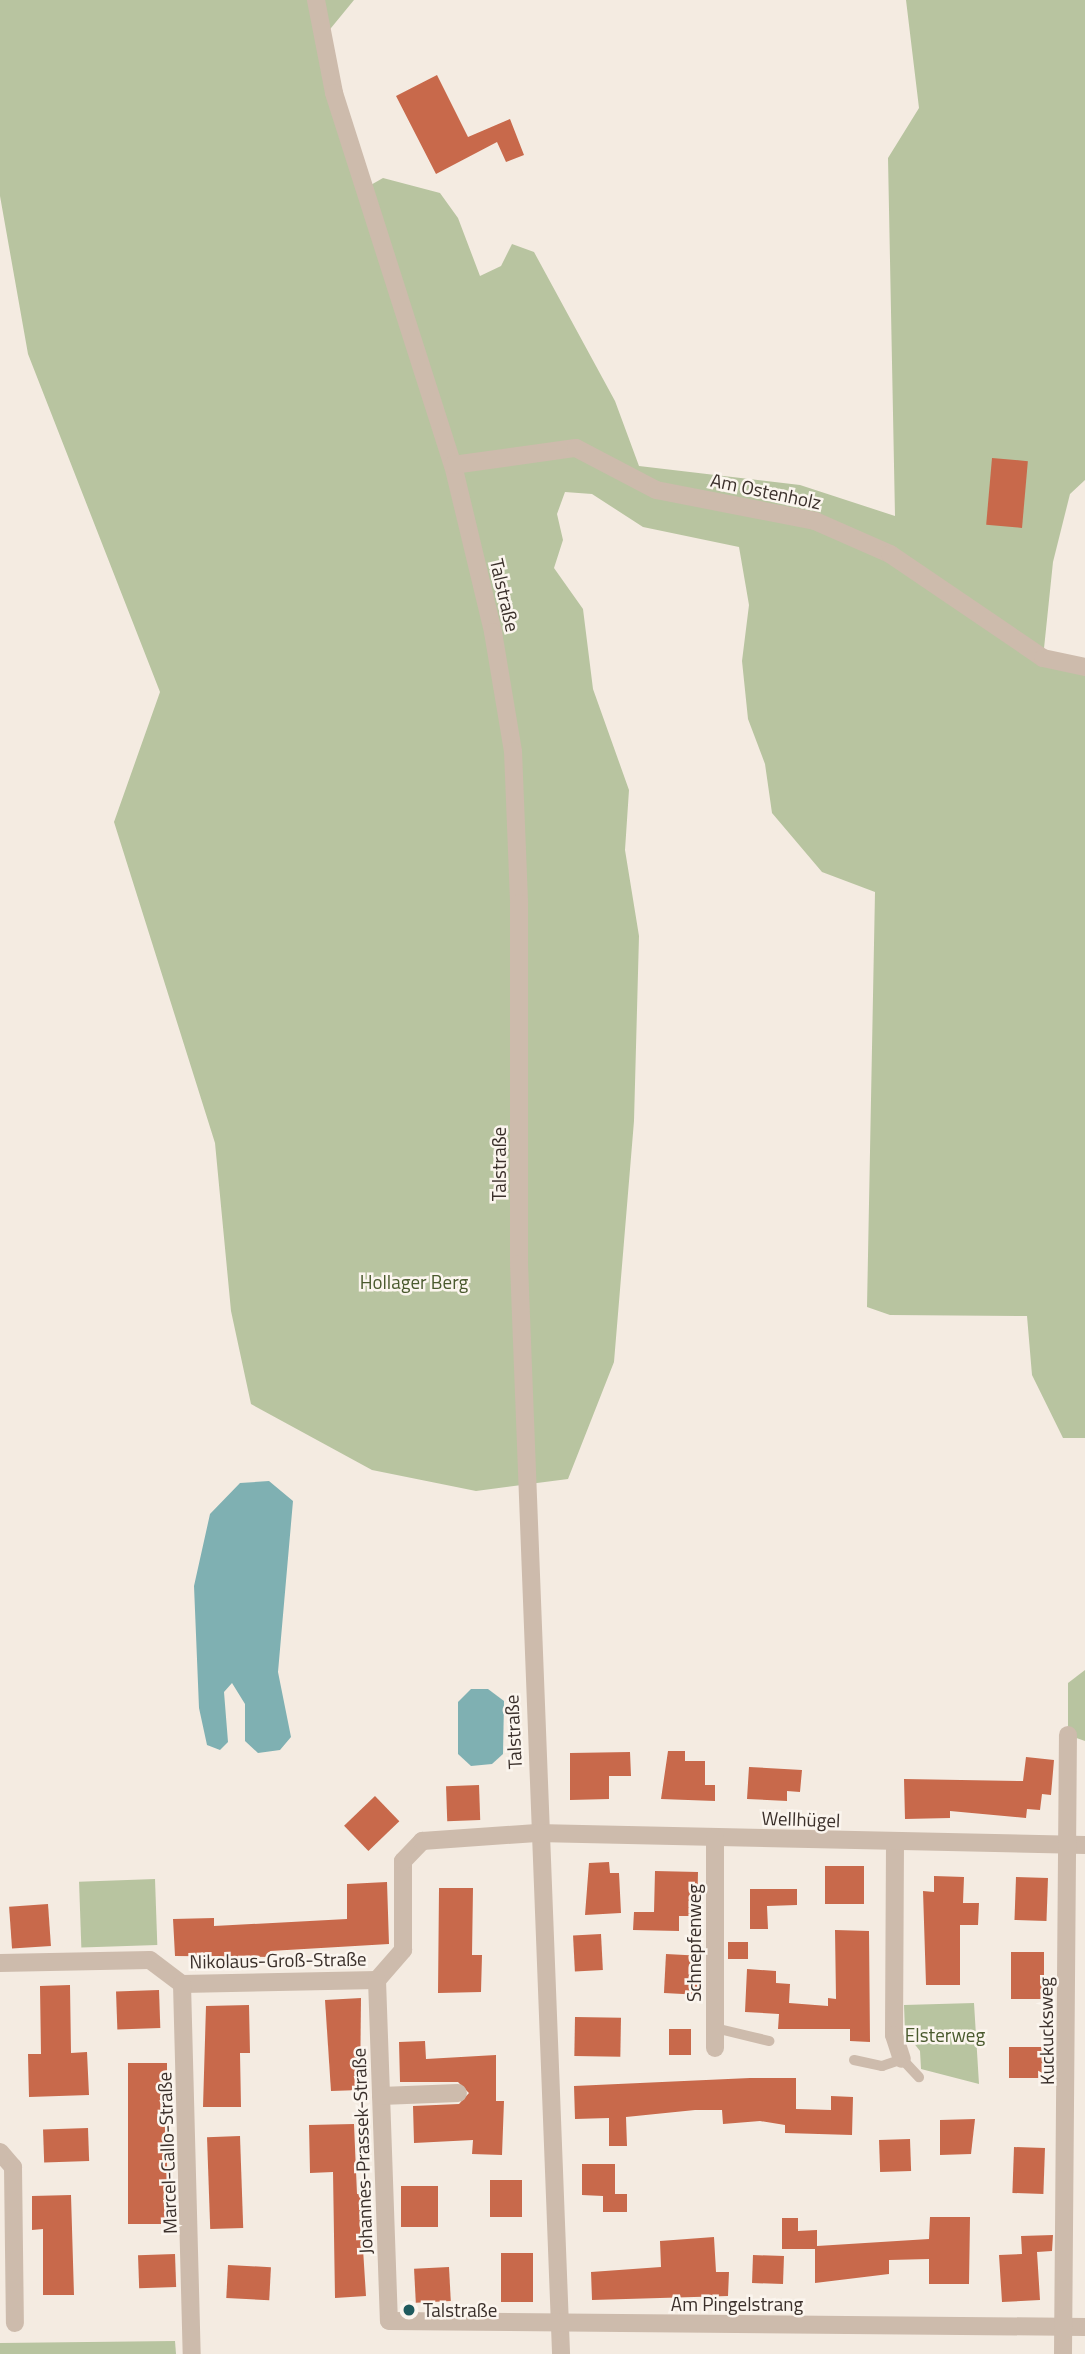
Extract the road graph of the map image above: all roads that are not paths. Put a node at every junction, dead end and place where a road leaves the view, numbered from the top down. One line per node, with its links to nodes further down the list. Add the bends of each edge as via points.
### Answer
1 (316, 0): 2 (street, Talstraße, via 334,93)
2 (453, 465): 3 (street, Am Ostenholz, via 576,448 656,490 816,522 890,554 1043,658); 5 (street, Talstraße, via 493,632 513,751)
3 (1085, 667)
4 (1068, 1735): 8 (street, Kuckucksweg)
5 (537, 1833): 6 (street, Wellhügel); 11 (street, Nikolaus-Groß-Straße, via 422,1842 403,1861 403,1950); 24 (street, Talstraße)
6 (715, 1837): 7 (street, Wellhügel); 13 (street, Schnepfenweg)
7 (895, 1843): 8 (street, Wellhügel); 16 (street, via 894,2035)
8 (1064, 1844): 9 (street, Wellhügel); 25 (street, Kuckucksweg)
9 (1085, 1845)
10 (0, 1963): 12 (street, Nikolaus-Groß-Straße, via 150,1960)
11 (377, 1980): 12 (street, Nikolaus-Groß-Straße); 20 (street, Johannes-Prassek-Straße)
12 (182, 1984): 27 (street, Marcel-Callo-Straße)
13 (715, 2028): 14 (lane); 15 (street, Schnepfenweg)
14 (769, 2040)
15 (715, 2048)
16 (902, 2059): 17 (lane, via 882,2066); 18 (lane)
17 (854, 2060)
18 (919, 2077)
19 (458, 2092): 20 (street)
20 (381, 2096): 22 (street, Johannes-Prassek-Straße)
21 (0, 2152): 23 (street, via 13,2166)
22 (389, 2321): 24 (street, Am Pingelstrang)
23 (15, 2323)
24 (559, 2325): 25 (street, Am Pingelstrang); 28 (street, Talstraße)
25 (1062, 2327): 26 (street, Am Pingelstrang); 29 (street, Kuckucksweg)
26 (1085, 2327)
27 (192, 2354)
28 (561, 2354)
29 (1063, 2354)

